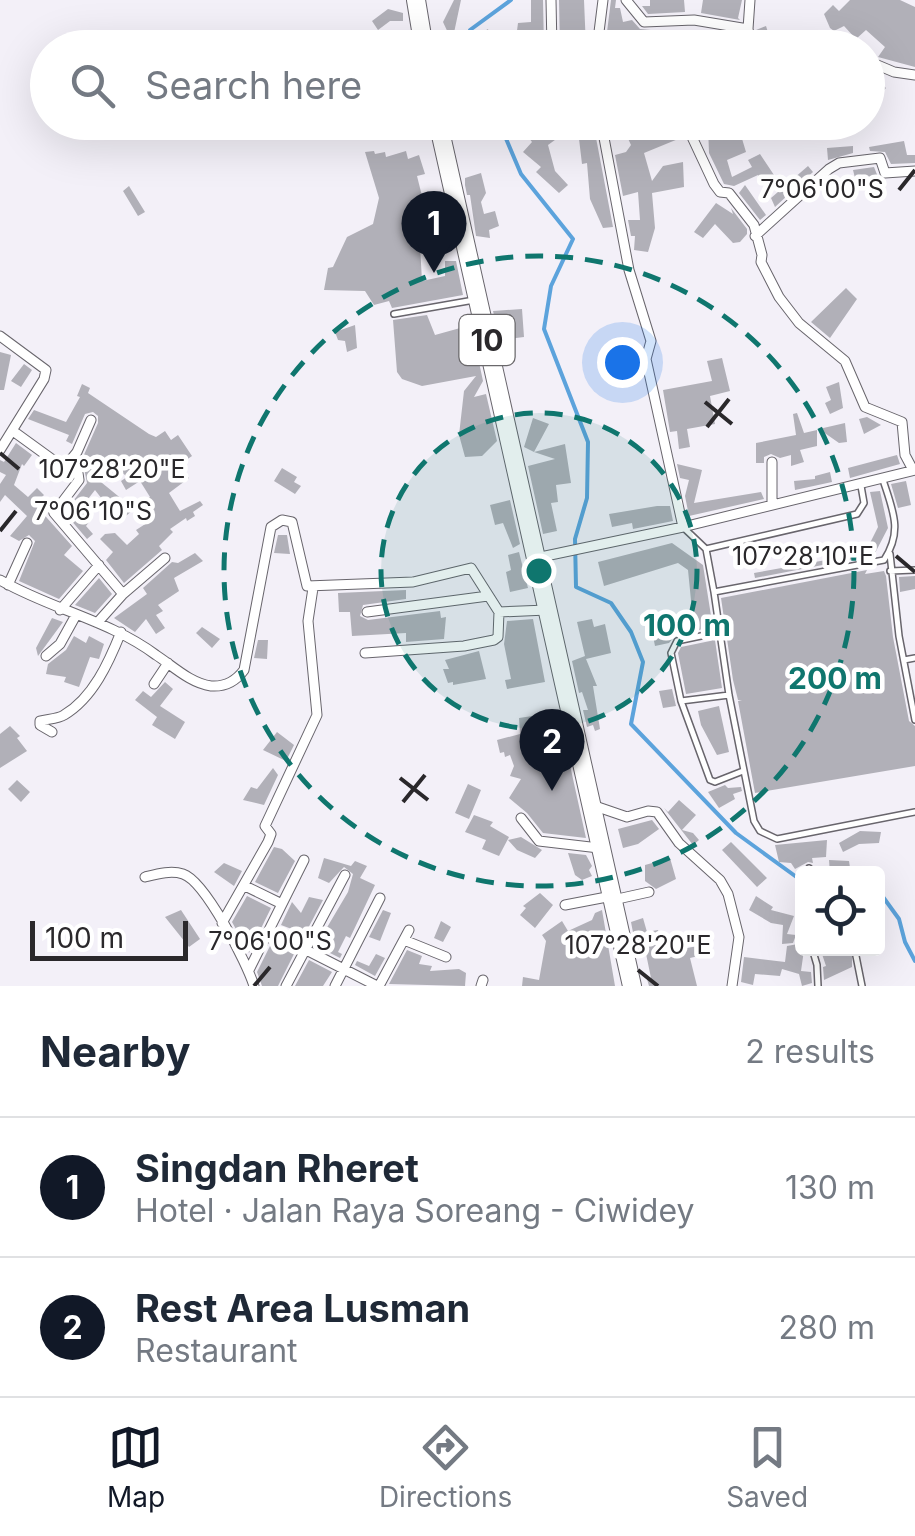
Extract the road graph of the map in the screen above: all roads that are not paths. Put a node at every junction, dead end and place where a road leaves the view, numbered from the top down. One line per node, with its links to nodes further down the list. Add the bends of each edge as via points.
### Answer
1 (416, 0): 6 (highway)
2 (551, 0): 7 (street)
3 (602, 0): 8 (street)
4 (626, 0): 9 (street, via 644,22 694,20)
5 (750, 0): 9 (street)
6 (421, 30)
7 (552, 30)
8 (599, 30)
9 (748, 30)
10 (885, 68): 11 (street)
11 (915, 75)
12 (442, 140): 16 (highway, 10)
13 (604, 140): 31 (street, via 629,270 651,341 646,359)
14 (694, 140): 18 (street, via 714,184 730,193)
15 (915, 171): 18 (street, via 886,173 880,158 839,163)
16 (455, 207): 17 (lane); 19 (highway, 10)
17 (414, 213)
18 (755, 236): 27 (street, via 766,274 786,307 846,362 865,407 902,422 905,455)
19 (476, 300): 20 (lane); 36 (highway, 10)
20 (394, 314)
21 (0, 336): 23 (street, via 46,370)
22 (91, 420): 26 (street)
23 (13, 431): 24 (street); 26 (street, via 62,467)
24 (0, 450)
25 (772, 462): 30 (street)
26 (70, 464): 37 (street, via 80,480 54,513)
27 (914, 470): 28 (street)
28 (882, 479): 29 (street); 34 (lane, via 898,524)
29 (860, 484): 30 (street); 33 (lane, via 864,504 857,514)
30 (772, 504): 31 (street)
31 (683, 527): 33 (lane); 36 (street)
32 (26, 544): 40 (street)
33 (706, 549): 42 (lane)
34 (890, 551): 39 (lane); 42 (lane, via 870,565)
35 (164, 558): 43 (street)
36 (536, 558): 46 (highway, 10)
37 (99, 564): 43 (street); 45 (street)
38 (915, 570): 39 (lane)
39 (890, 572): 56 (lane)
40 (4, 582): 45 (street)
41 (313, 588): 44 (street, via 413,582 467,568); 57 (street, via 304,583 292,522 274,524 241,675 212,686); 71 (street, via 308,621 317,715)
42 (714, 592): 52 (lane)
43 (123, 594): 50 (street)
44 (488, 596): 47 (street); 48 (street)
45 (60, 610): 49 (street)
46 (547, 610): 48 (street); 64 (highway, 10)
47 (367, 612)
48 (500, 612): 53 (street, via 494,640)
49 (76, 615): 50 (street); 54 (street)
50 (98, 622): 51 (street)
51 (122, 632): 57 (street); 62 (street, via 94,685 65,715 40,721)
52 (720, 632): 59 (lane); 60 (lane, via 674,646)
53 (364, 654)
54 (46, 656)
55 (915, 658): 56 (lane)
56 (904, 660): 61 (lane)
57 (168, 663): 58 (street)
58 (154, 684)
59 (729, 696): 60 (lane); 63 (lane)
60 (681, 701): 63 (lane, via 710,780)
61 (915, 720)
62 (52, 732)
63 (743, 771): 65 (lane, via 754,821 777,839)
64 (591, 805): 67 (highway, 10); 90 (street, via 627,817 657,812 720,880 740,936)
65 (915, 812)
66 (521, 818): 67 (street, via 539,840)
67 (600, 848): 74 (highway, 10)
68 (304, 860): 75 (street)
69 (345, 875): 79 (street)
70 (145, 877): 77 (street, via 190,877)
71 (245, 886): 75 (street); 77 (street)
72 (649, 892): 74 (street)
73 (380, 898): 83 (street)
74 (612, 898): 76 (street); 89 (highway, 10)
75 (282, 904): 78 (street)
76 (565, 905)
77 (222, 922): 84 (street)
78 (269, 931): 79 (street); 84 (street)
79 (305, 948): 83 (street); 86 (street)
80 (814, 956): 91 (lane)
81 (856, 956): 92 (lane)
82 (446, 957): 88 (street, via 407,935)
83 (344, 969): 87 (street); 88 (street)
84 (249, 970): 85 (street)
85 (254, 986)
86 (286, 986)
87 (335, 986)
88 (378, 986)
89 (632, 986)
90 (732, 986)
91 (818, 986)
92 (862, 986)

